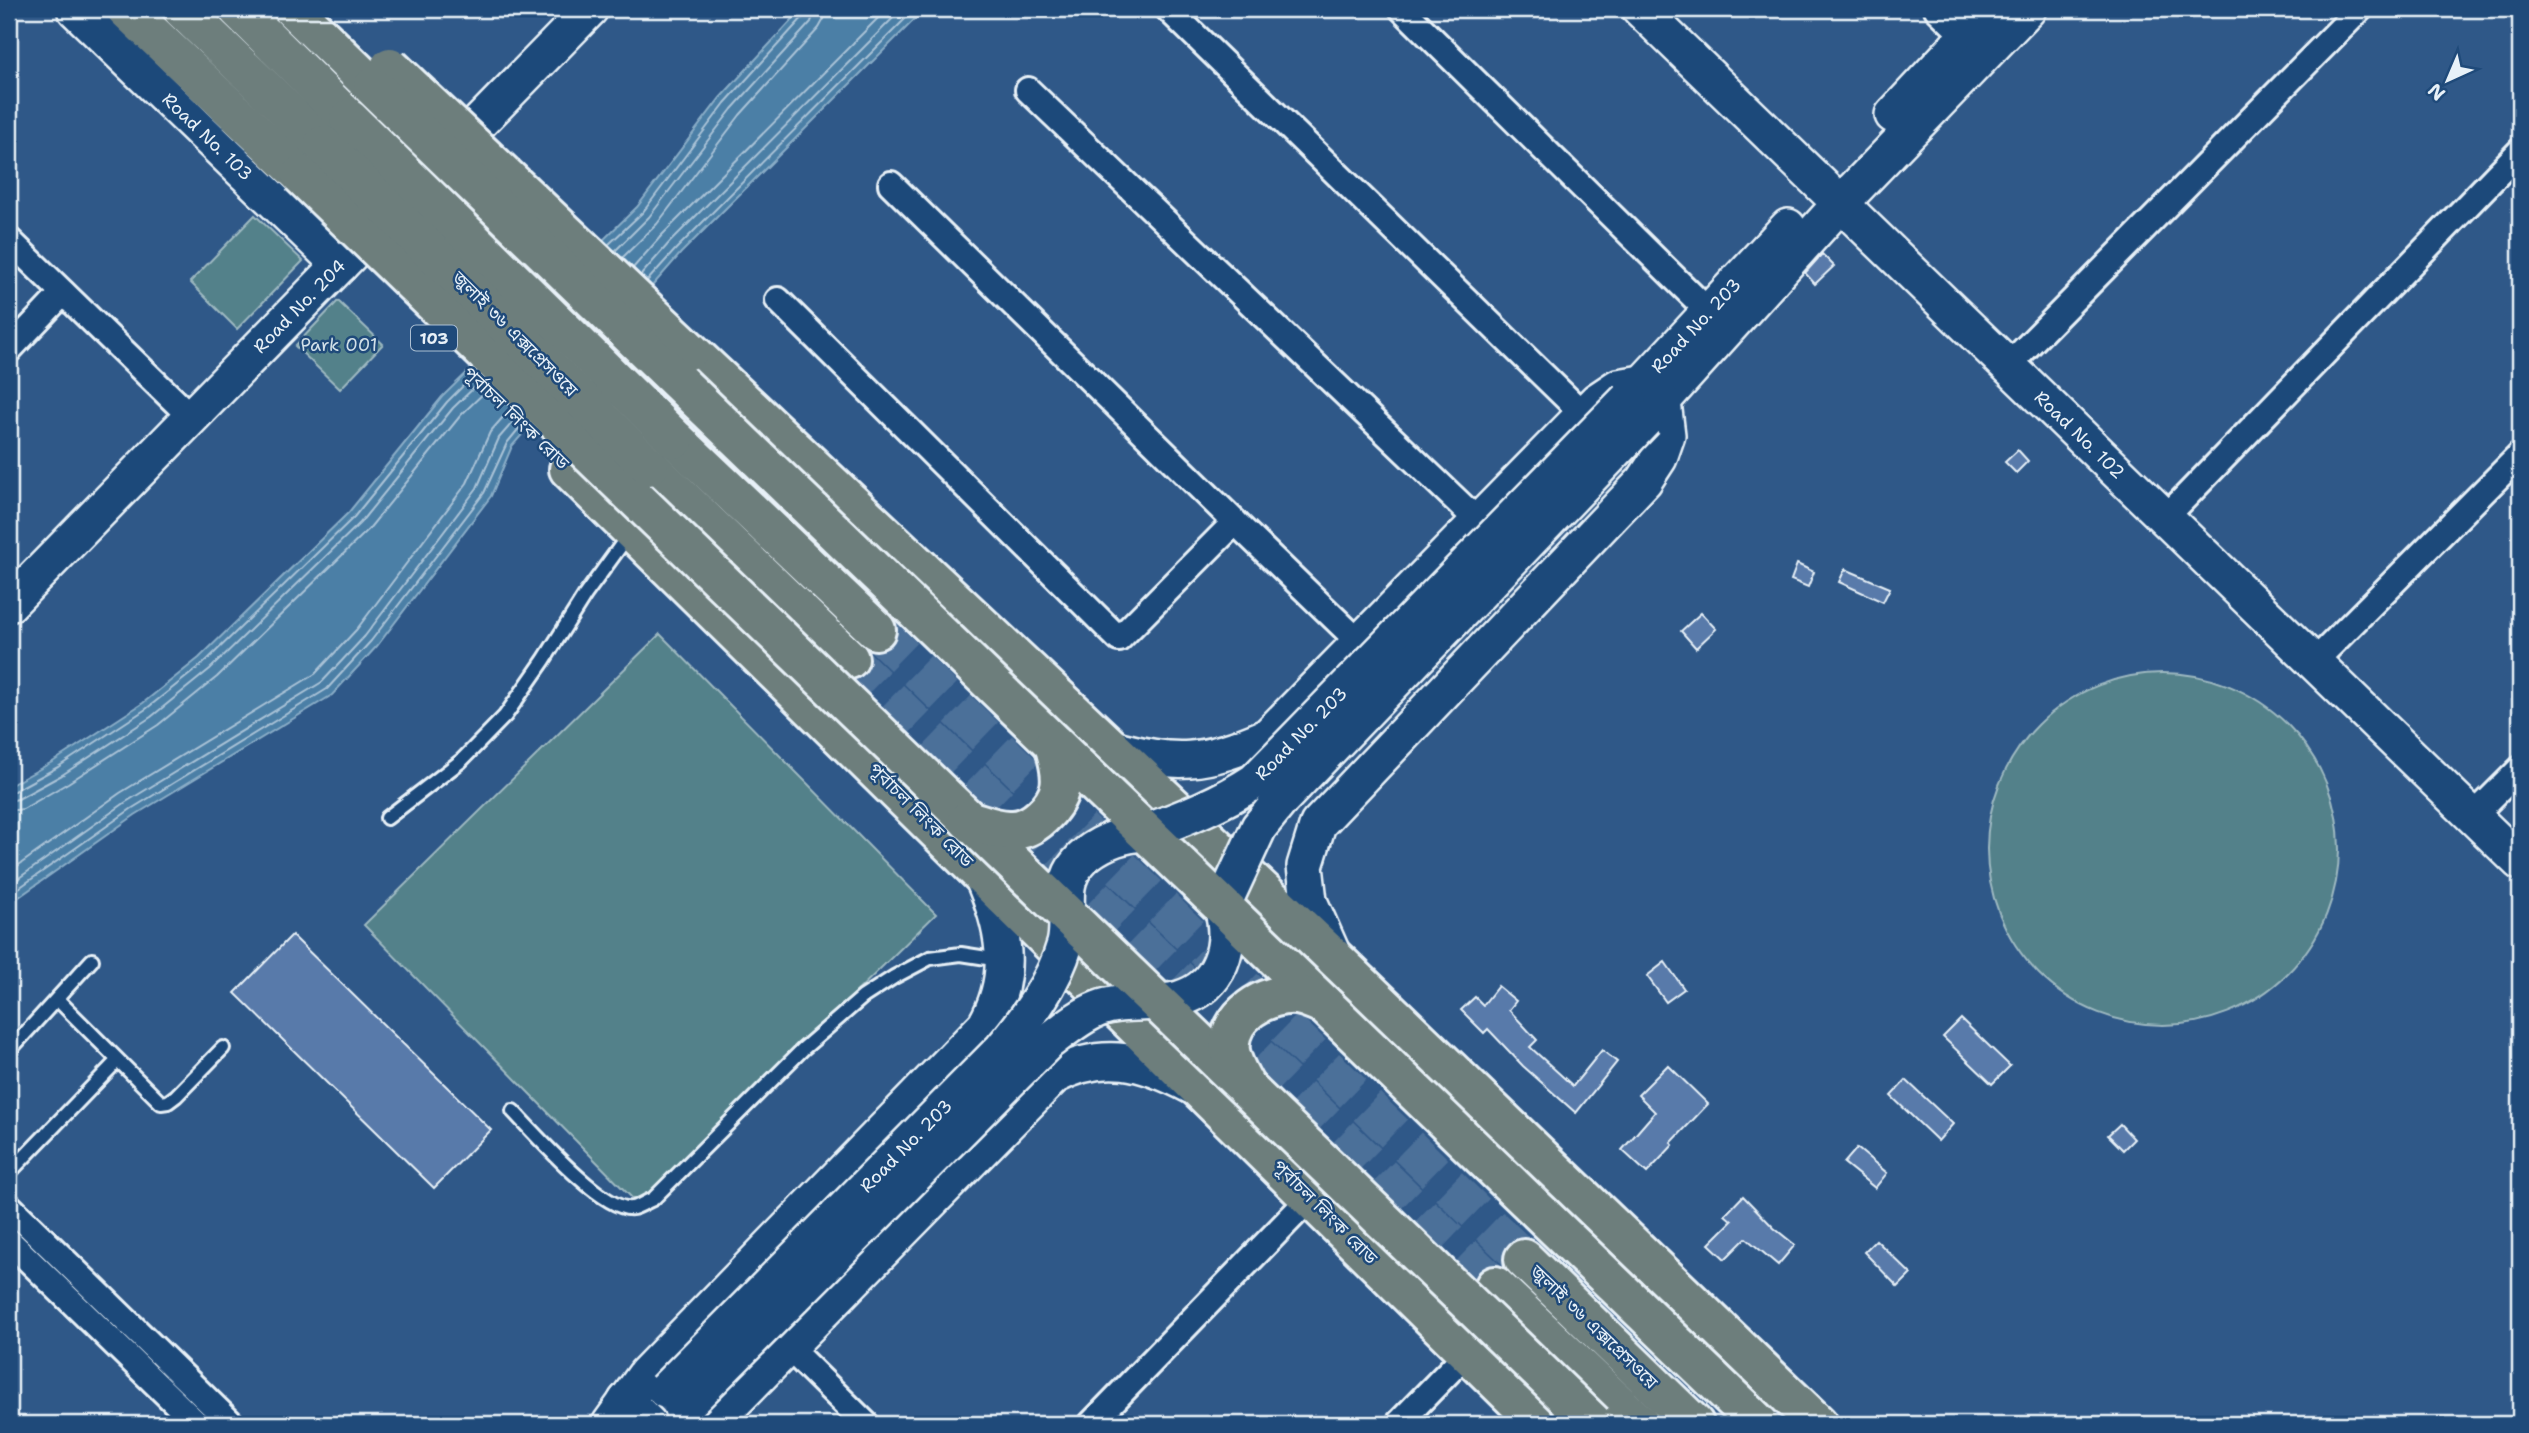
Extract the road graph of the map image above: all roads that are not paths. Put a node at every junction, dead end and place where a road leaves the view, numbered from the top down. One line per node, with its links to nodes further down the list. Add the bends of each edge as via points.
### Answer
1 (75, 9): 25 (street, Road No. 103)
2 (126, 9): 21 (main road, পূর্বাচল লিংক রোড / 103)
3 (182, 9): 21 (main road, জুলাই ৩৬ এক্সপ্রেসওয়ে)
4 (238, 9): 41 (main road, জুলাই ৩৬ এক্সপ্রেসওয়ে, bridge)
5 (293, 9): 18 (main road)
6 (331, 9): 18 (main road)
7 (560, 9): 25 (street, Road No. 204)
8 (590, 9): 25 (street, Road No. 204)
9 (1168, 9): 33 (street)
10 (1402, 9): 28 (street)
11 (1640, 9): 23 (street, Road No. 102)
12 (1671, 9): 23 (street, Road No. 102)
13 (1937, 9): 17 (street)
14 (1992, 9): 17 (street, Road No. 203)
15 (2028, 9): 23 (street)
16 (2360, 9): 30 (street)
17 (1966, 37): 23 (street, Road No. 203)
18 (381, 77): 45 (main road, bridge); 46 (main road, bridge, via 689,350)
19 (1028, 90): 37 (street)
20 (2520, 151): 35 (street)
21 (314, 171): 38 (main road, পূর্বাচল লিংক রোড / 103, bridge, via 344,231 405,310); 44 (main road, জুলাই ৩৬ এক্সপ্রেসওয়ে, bridge, via 649,466); 50 (main road, bridge)
22 (891, 184): 36 (street)
23 (1840, 188): 28 (street, Road No. 203); 30 (street, Road No. 102); 31 (street, Road No. 203)
24 (9, 240): 26 (street)
25 (333, 258): 32 (street, Road No. 204)
26 (63, 293): 29 (street); 32 (street)
27 (778, 300): 36 (street, via 1119,639)
28 (1709, 312): 31 (street, Road No. 203)
29 (9, 349)
30 (2016, 358): 35 (street, Road No. 102)
31 (1644, 401): 33 (street, Road No. 203, via 1618,387); 52 (street, Road No. 203, bridge, via 1255,781 1215,806); 55 (street, Road No. 203, bridge, via 1281,800 1259,827); 57 (street, Road No. 203, via 1667,435 1644,481 1318,824 1305,866 1309,901)
32 (183, 410): 39 (street, Road No. 204); 40 (street, Road No. 204)
33 (1584, 415): 37 (street, Road No. 203)
34 (2520, 454): 43 (street)
35 (2174, 510): 43 (street, Road No. 102)
36 (1235, 522): 42 (street)
37 (1479, 522): 42 (street, Road No. 203)
38 (632, 530): 49 (lane, via 505,716 461,761); 54 (main road, পূর্বাচল লিংক রোড)
39 (9, 574)
40 (9, 604)
41 (876, 630)
42 (1361, 644): 46 (street, Road No. 203, via 1268,736 1233,751 1179,761)
43 (2323, 655): 48 (street, Road No. 102)
44 (849, 659)
45 (1054, 744): 50 (main road, bridge, via 1060,789 1034,823 1014,830); 52 (main road, bridge)
46 (1109, 747): 57 (main road)
47 (2520, 769): 48 (street)
48 (2481, 808): 51 (street, Road No. 102); 53 (street, Road No. 102)
49 (387, 818)
50 (968, 820): 56 (main road, bridge)
51 (2520, 831)
52 (1146, 833): 55 (main road, bridge); 56 (street, Road No. 203, bridge, via 1107,842 1078,862 1065,895)
53 (2520, 862)
54 (979, 872): 59 (street, Road No. 203, via 994,903); 67 (main road, পূর্বাচল লিংক রোড)
55 (1222, 906): 61 (street, Road No. 203, bridge, via 1227,924 1223,961 1198,991); 62 (main road, bridge)
56 (1068, 916): 61 (main road, bridge); 77 (street, Road No. 203, bridge, via 1065,945 1027,1020)
57 (1335, 959): 88 (main road)
58 (92, 960): 60 (lane)
59 (1004, 961): 68 (lane, via 961,954 930,958 863,997 803,1049 653,1199 633,1208 615,1205 593,1191); 77 (street, Road No. 203, via 1002,987 985,1026 646,1374)
60 (57, 999): 64 (lane); 65 (lane)
61 (1156, 1001): 66 (main road, bridge); 77 (street, Road No. 203, bridge, via 1101,1008 1048,1042)
62 (1323, 1004): 66 (main road, bridge, via 1300,995 1269,997 1241,1017 1230,1036 1230,1051); 87 (main road, bridge)
63 (223, 1048): 65 (lane, via 168,1102 156,1100)
64 (9, 1051)
65 (117, 1061): 69 (lane)
66 (1246, 1088): 84 (main road, bridge)
67 (1205, 1092): 70 (main road, পূর্বাচল লিংক রোড); 75 (street, via 1168,1073 1111,1060 1082,1063 1054,1076)
68 (513, 1111)
69 (9, 1173)
70 (1310, 1198): 76 (main road, পূর্বাচল লিংক রোড); 81 (street)
71 (9, 1206): 79 (street)
72 (9, 1241): 78 (street)
73 (1524, 1259): 86 (main road, জুলাই ৩৬ এক্সপ্রেসওয়ে)
74 (1496, 1286): 85 (main road)
75 (788, 1347): 77 (street); 80 (street)
76 (1467, 1353): 82 (street); 83 (main road, পূর্বাচল লিংক রোড)
77 (654, 1415)
78 (197, 1424)
79 (232, 1424)
80 (866, 1424)
81 (1091, 1424)
82 (1398, 1424)
83 (1540, 1424)
84 (1594, 1424)
85 (1640, 1424)
86 (1694, 1424)
87 (1759, 1424)
88 (1818, 1424)

